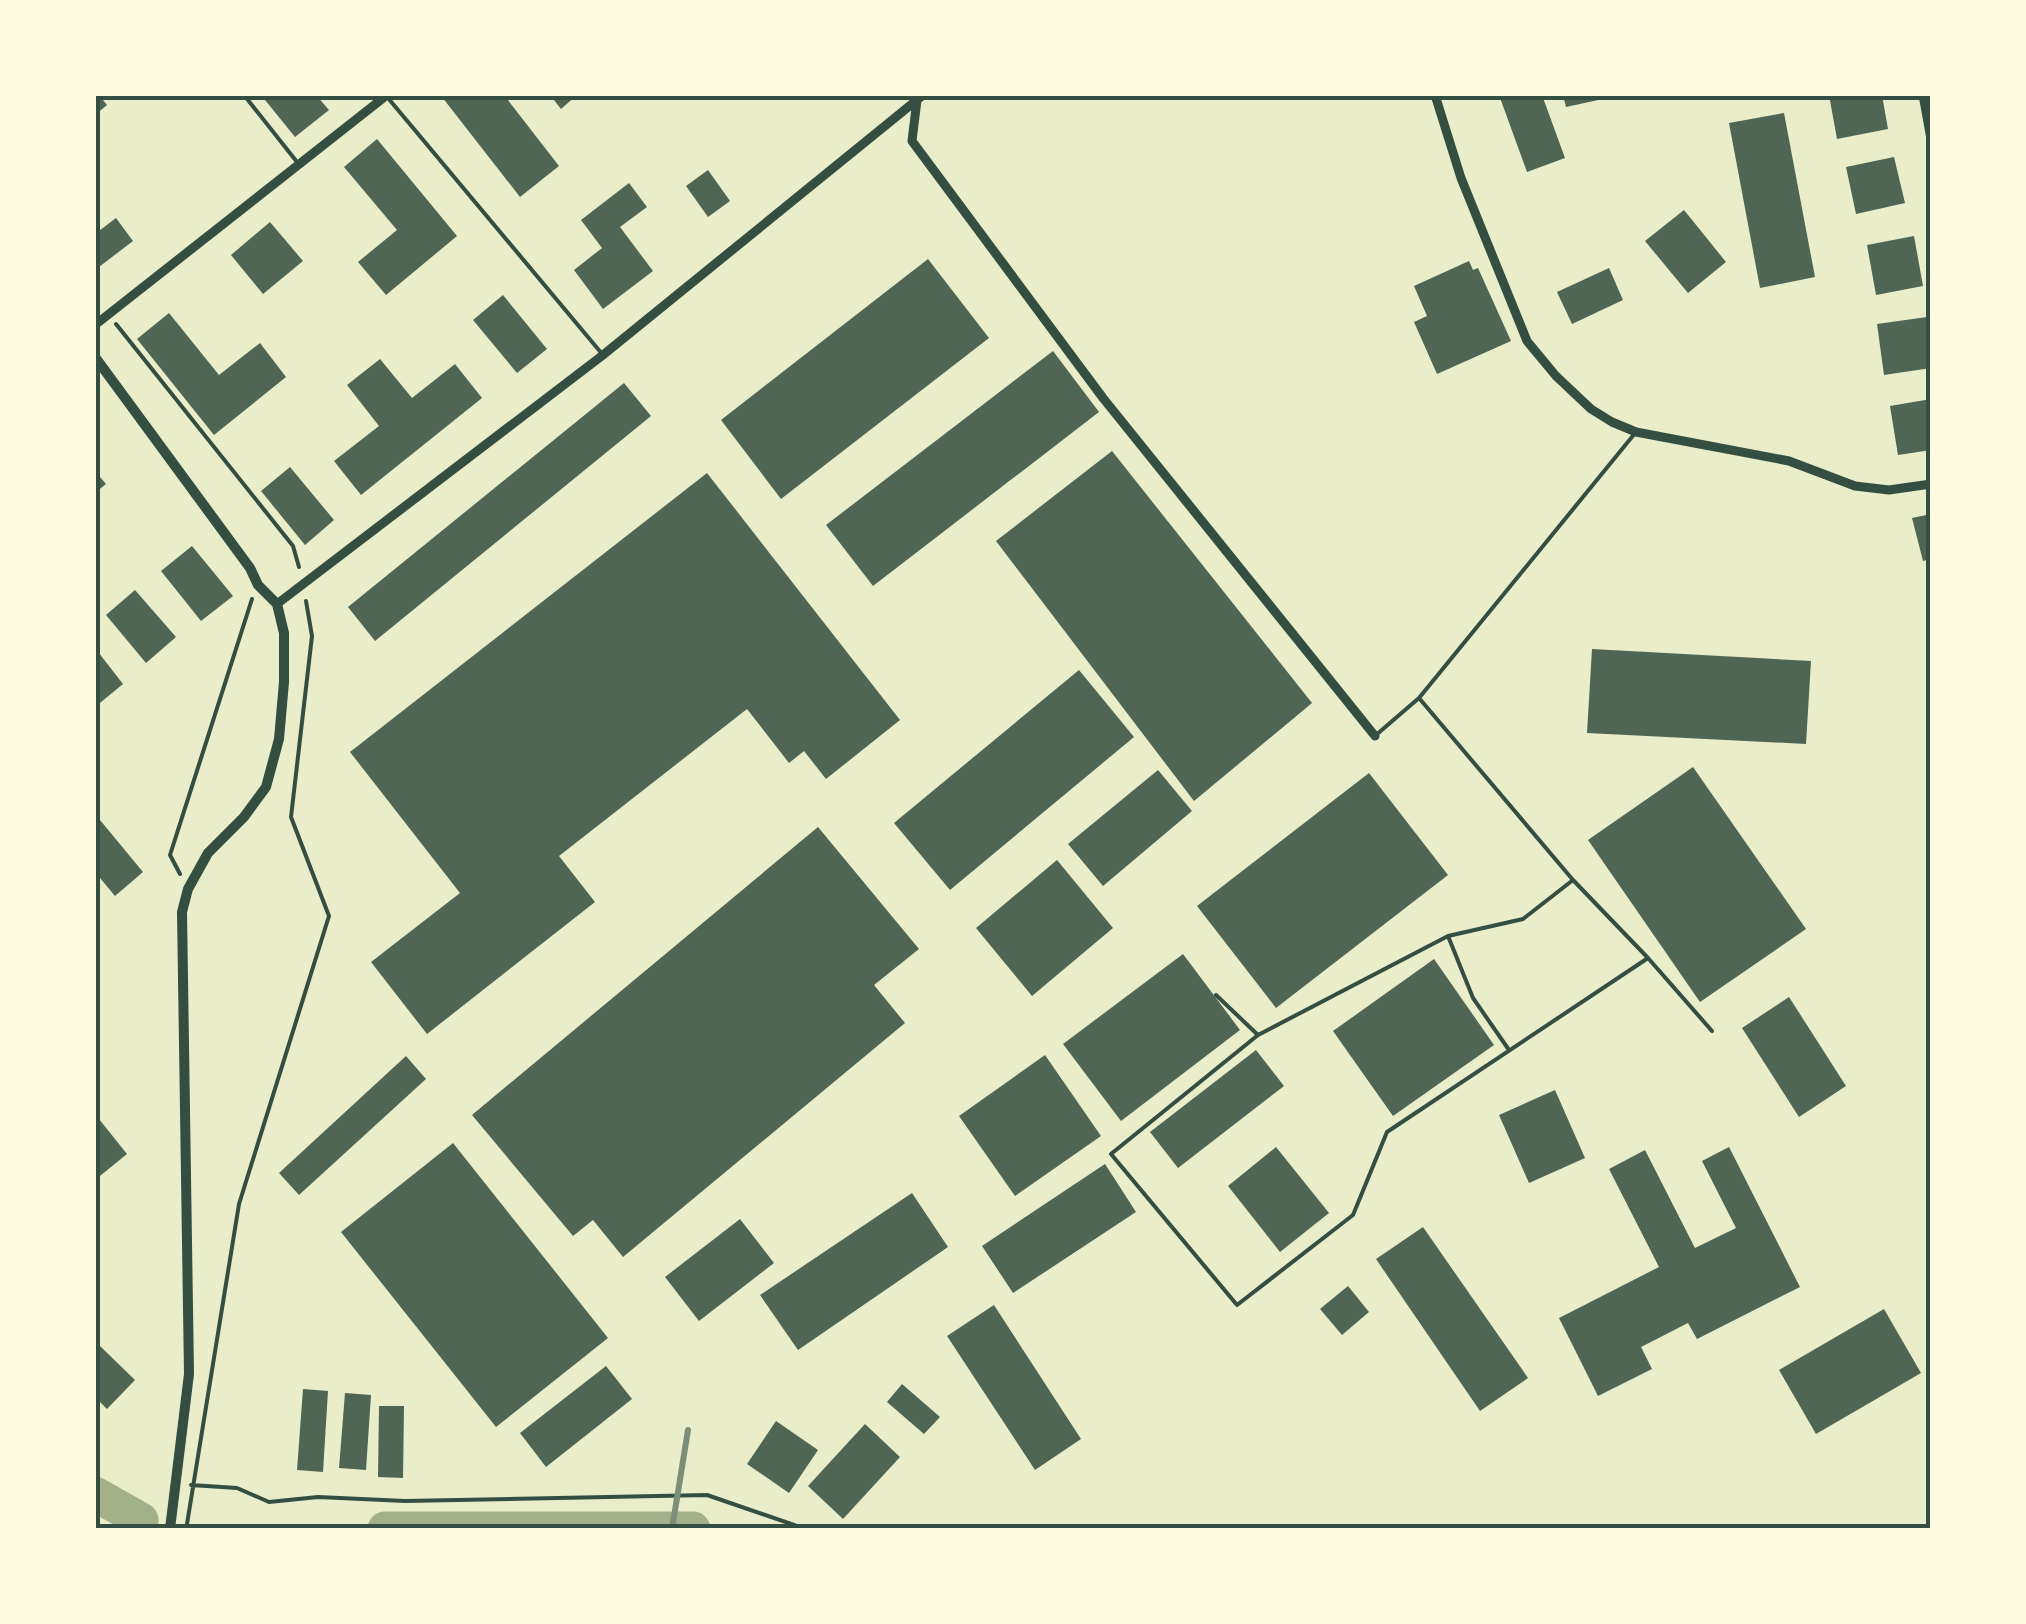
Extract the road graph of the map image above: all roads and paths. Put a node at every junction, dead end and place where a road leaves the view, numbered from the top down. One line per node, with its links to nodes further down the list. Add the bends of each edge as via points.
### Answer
1 (244, 95): 7 (lane)
2 (386, 95): 7 (street); 10 (lane)
3 (1436, 95): 12 (street, via 1461,178 1527,341 1581,400)
4 (1923, 95): 6 (street)
5 (918, 96): 10 (street); 19 (street, via 912,141 1103,398)
6 (1931, 139)
7 (299, 164): 8 (street)
8 (108, 315): 9 (street); 14 (path, via 293,546)
9 (95, 325)
10 (603, 355): 17 (street)
11 (95, 357): 15 (street)
12 (1636, 432): 13 (street, via 1788,461 1854,486); 18 (lane)
13 (1931, 484)
14 (300, 570)
15 (258, 586): 17 (street); 21 (path, via 170,855)
16 (304, 587): 28 (path, via 312,636 291,817 330,916 238,1204)
17 (278, 604): 21 (street, via 284,682 266,787 208,853)
18 (1419, 698): 19 (lane); 20 (lane)
19 (1375, 736)
20 (1573, 880): 22 (lane, via 1523,919); 23 (lane)
21 (188, 889): 29 (street, via 182,912 189,1374)
22 (1448, 936): 26 (lane); 27 (lane, via 1472,998)
23 (1648, 958): 25 (lane); 27 (lane)
24 (1216, 995): 26 (lane)
25 (1712, 1031)
26 (1258, 1035): 27 (lane, via 1111,1154 1238,1305 1354,1215 1386,1132)
27 (1510, 1051)
28 (192, 1484): 29 (path); 30 (path); 32 (path, via 237,1488 268,1502 707,1495)
29 (175, 1498): 31 (street)
30 (188, 1519)
31 (170, 1529)
32 (806, 1529)

